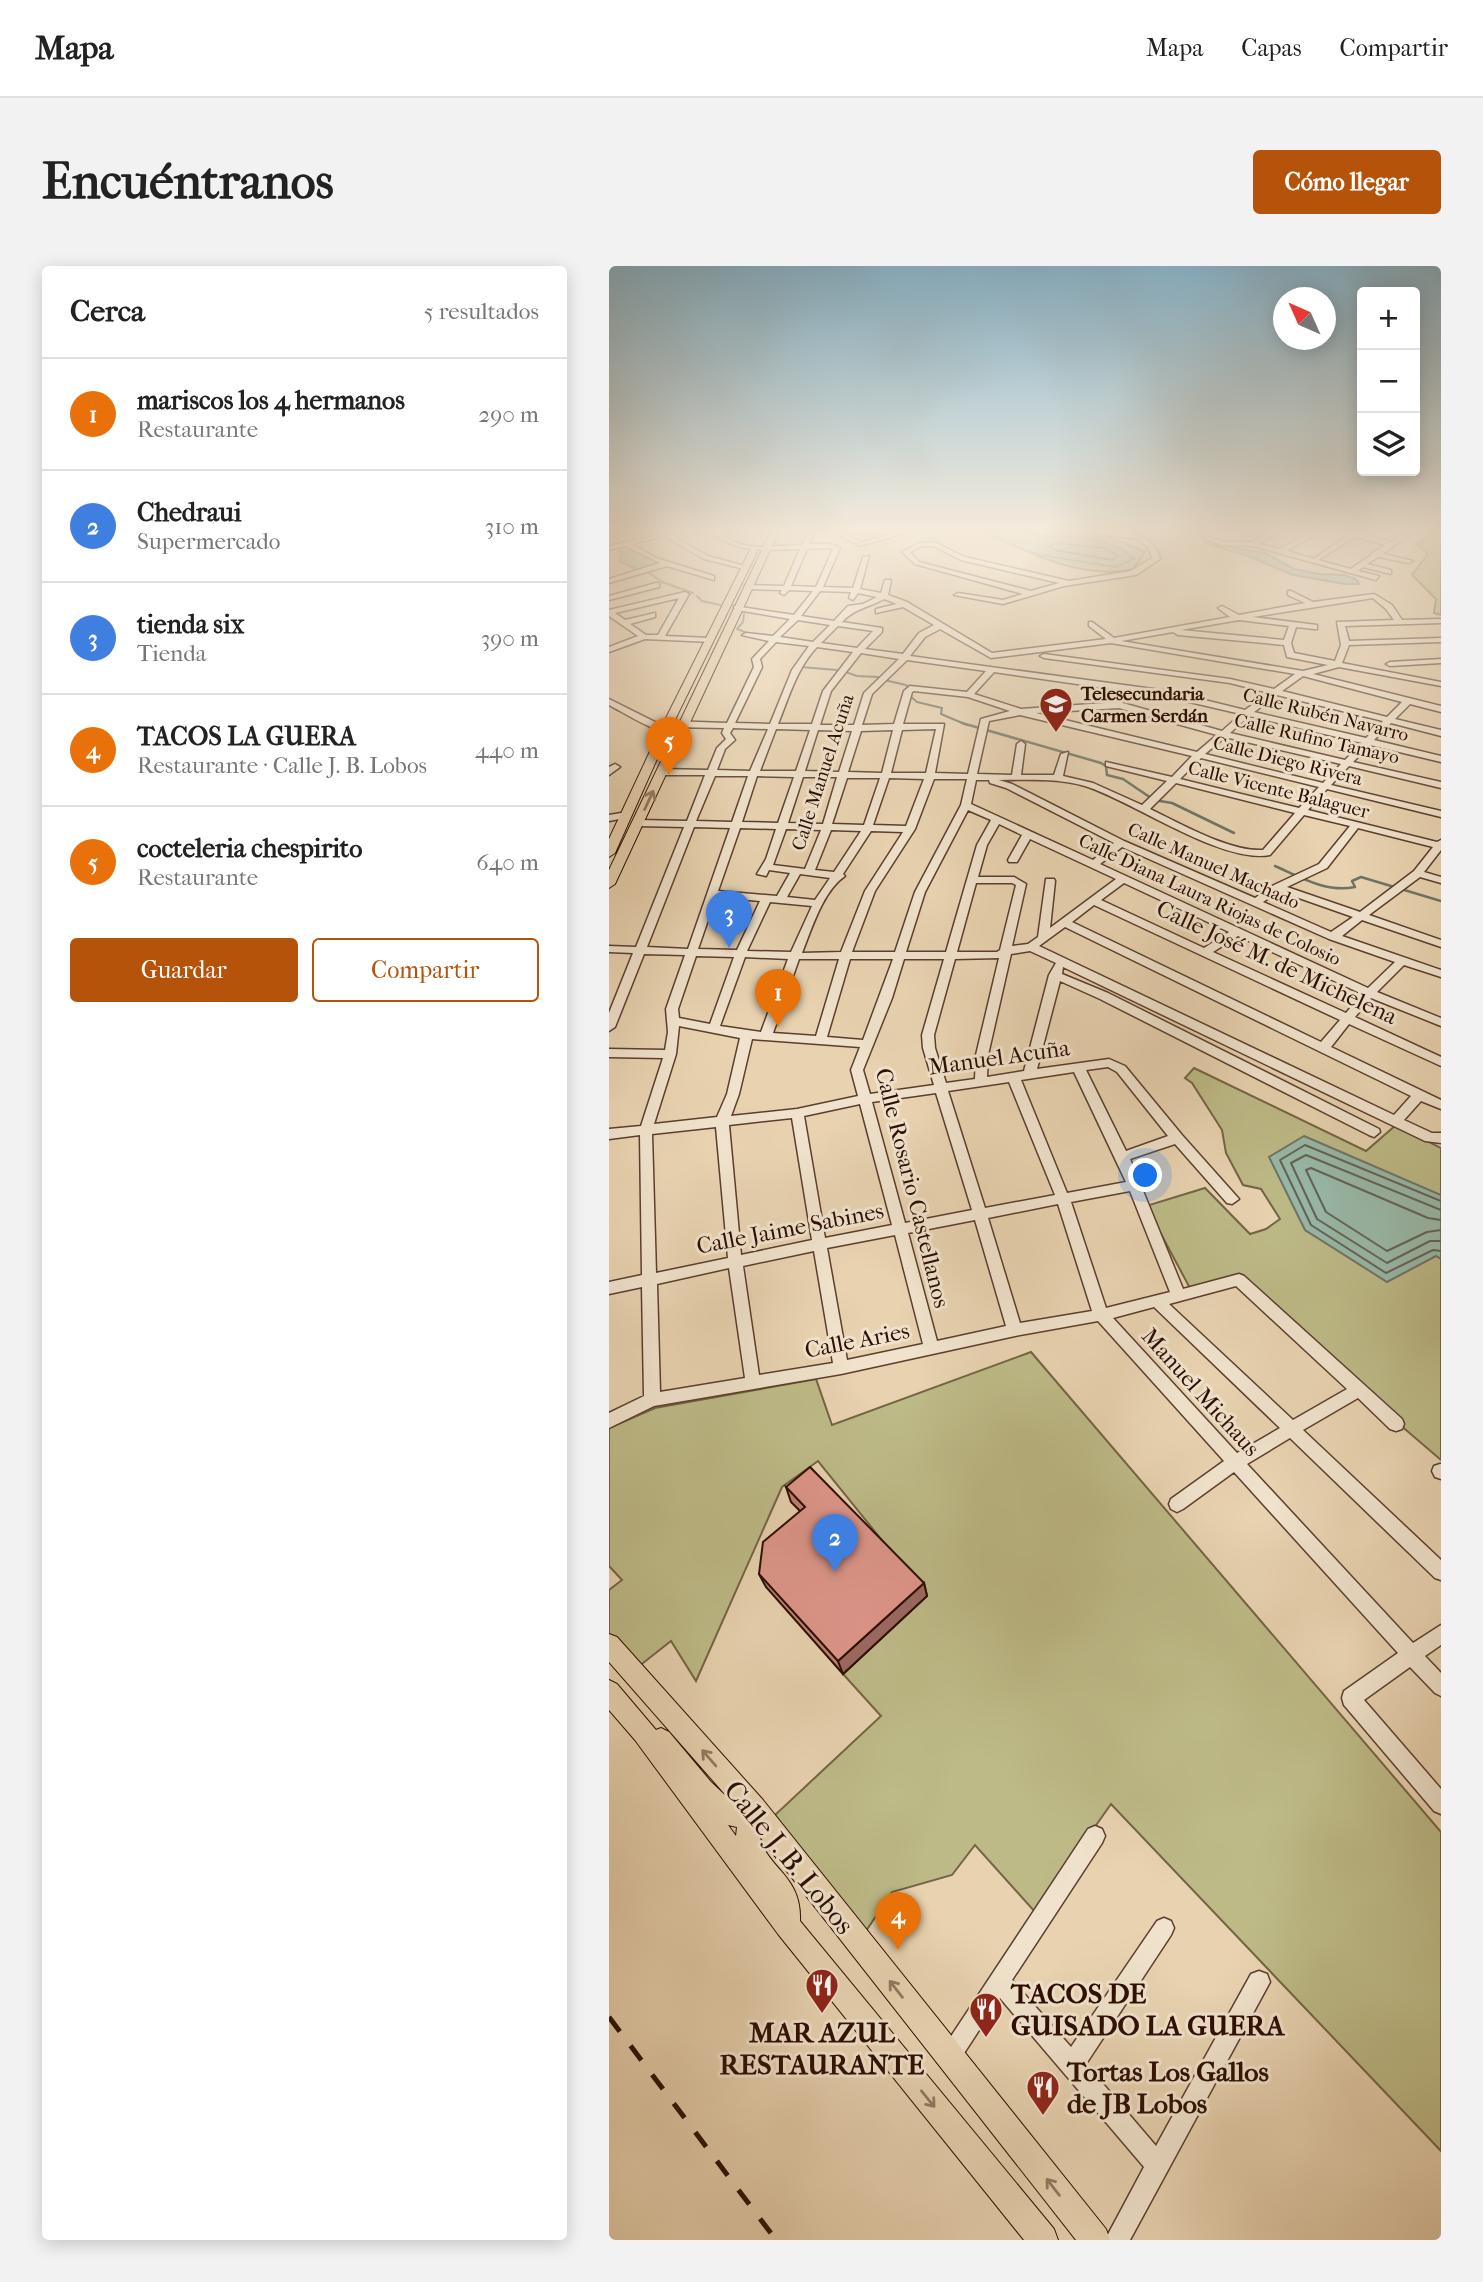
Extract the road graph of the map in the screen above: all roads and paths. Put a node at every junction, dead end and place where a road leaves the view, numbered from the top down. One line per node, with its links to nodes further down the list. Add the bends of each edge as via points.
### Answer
1 (625, 623): 12 (street)
2 (669, 623): 21 (street)
3 (717, 623): 23 (main road)
4 (730, 623): 61 (main road)
5 (791, 623): 22 (street)
6 (838, 623): 28 (street)
7 (846, 623): 31 (street, via 879,630)
8 (938, 623): 15 (street)
9 (1200, 623): 14 (street)
10 (1274, 623): 16 (street)
11 (1357, 623): 27 (street, via 1340,624)
12 (622, 624): 20 (street)
13 (1091, 624): 24 (street)
14 (1195, 624): 18 (street)
15 (941, 625): 32 (street, via 991,656); 34 (street, Calle Manuel Acuña, via 922,635)
16 (1293, 626): 17 (street); 26 (street)
17 (1314, 627)
18 (1176, 631): 24 (street, via 1150,630); 26 (street); 30 (street)
19 (746, 635): 22 (street, Calle Rubén Navarro)
20 (644, 637): 21 (street); 29 (street)
21 (660, 638): 23 (street)
22 (775, 638): 28 (street, Calle Rubén Navarro); 56 (street, via 756,659 758,667)
23 (709, 640): 59 (main road)
24 (1110, 640): 30 (street); 32 (street)
25 (1441, 640): 27 (street)
26 (1287, 643): 38 (street, via 1290,655)
27 (1348, 643): 38 (street)
28 (816, 645): 31 (street, Calle Rubén Navarro); 57 (street, via 801,661)
29 (609, 650)
30 (1168, 650): 43 (street)
31 (859, 651): 34 (street, Calle Rubén Navarro); 60 (street, via 833,679)
32 (1027, 653): 36 (street)
33 (1403, 656): 37 (street, via 1386,657)
34 (904, 657): 35 (street, Calle Rubén Navarro); 62 (street, Calle Manuel Acuña, via 873,685)
35 (946, 664): 40 (street, Calle Rubén Navarro); 41 (street)
36 (1101, 664): 45 (street); 48 (street, via 1210,677)
37 (1391, 664): 39 (street); 42 (street)
38 (1336, 665): 42 (street); 43 (street)
39 (1440, 665): 42 (street)
40 (991, 670): 45 (street, Calle Rubén Navarro); 49 (street)
41 (939, 671)
42 (1395, 674): 46 (street)
43 (1299, 675): 48 (street); 51 (street)
44 (932, 679): 47 (street)
45 (1086, 684): 54 (street, Calle Rubén Navarro, via 1168,694)
46 (1441, 684)
47 (924, 688): 49 (street, Calle Diego Rivera); 58 (street, via 908,691)
48 (1274, 693): 54 (street); 55 (street)
49 (968, 695): 53 (street, Calle Diego Rivera)
50 (609, 702): 59 (street)
51 (1408, 702): 52 (street); 55 (street)
52 (1441, 709)
53 (1020, 712): 64 (street, Calle Rufino Tamayo, via 1119,705); 68 (street, Calle Diego Rivera); 80 (street, Calle Rosario Castellanos, via 985,719)
54 (1248, 712): 64 (street); 65 (street, Calle Rubén Navarro)
55 (1388, 722): 63 (street); 65 (street)
56 (729, 725): 57 (street); 61 (street); 73 (street, via 726,733 731,740 721,748)
57 (773, 726): 60 (street); 74 (street)
58 (898, 726): 62 (street); 77 (street); 78 (street, via 940,725)
59 (667, 727): 61 (street); 89 (main road)
60 (814, 727): 62 (street); 75 (street)
61 (682, 728): 72 (main road)
62 (857, 728): 76 (street, Calle Manuel Acuña)
63 (1441, 733)
64 (1224, 734): 68 (street); 71 (street, Calle Rufino Tamayo)
65 (1365, 742): 69 (street, Calle Rubén Navarro); 71 (street)
66 (1021, 744): 79 (street)
67 (1065, 754): 81 (street)
68 (1198, 756): 82 (street); 84 (street, Calle Diego Rivera)
69 (1441, 759)
70 (1109, 764): 82 (street, Calle Vicente Balaguer)
71 (1347, 764): 83 (street, Calle Rufino Tamayo); 84 (street)
72 (662, 772): 73 (street, Calle Manuel Machado); 92 (main road, one-way to 72)
73 (711, 773): 74 (street, Calle Manuel Machado); 93 (street)
74 (754, 773): 75 (street, Calle Manuel Machado); 95 (street)
75 (799, 775): 76 (street, Calle Manuel Machado); 96 (street)
76 (842, 775): 77 (street, Calle Manuel Machado); 97 (street, Calle Manuel Acuña)
77 (886, 775): 78 (street, Calle Manuel Machado); 98 (street)
78 (930, 776): 80 (street, Calle Manuel Machado); 99 (street)
79 (1016, 776): 80 (street, Calle Manuel Machado); 81 (street, Calle Manuel Machado)
80 (975, 777): 85 (street, Calle Rosario Castellanos); 101 (street, Calle Manuel Machado, via 1009,786)
81 (1058, 778): 86 (street, Calle Manuel Machado, via 1089,785)
82 (1174, 781): 86 (street); 87 (street, Calle Vicente Balaguer)
83 (1441, 785)
84 (1323, 787): 87 (street); 88 (street, Calle Diego Rivera)
85 (966, 804): 91 (street, Calle Diana Laura Riojas de Colosio); 138 (street, Calle Rosario Castellanos, via 919,892)
86 (1144, 809): 87 (street, Calle Manuel Machado, via 1253,855 1262,855)
87 (1300, 812): 94 (street, Calle Vicente Balaguer)
88 (1441, 814)
89 (627, 815): 90 (street); 103 (main road)
90 (609, 818)
91 (997, 819): 100 (street, Calle Diana Laura Riojas de Colosio); 111 (street, via 982,845)
92 (638, 823): 93 (street); 114 (main road)
93 (689, 825): 95 (street); 130 (street)
94 (1356, 825): 102 (street, Calle Vicente Balaguer); 115 (street, via 1323,866)
95 (737, 827): 96 (street); 116 (street)
96 (782, 828): 97 (street); 106 (street, via 764,871)
97 (825, 828): 98 (street); 107 (street, Calle Manuel Acuña)
98 (867, 829): 99 (street); 109 (street)
99 (910, 829): 137 (street, via 870,891)
100 (1028, 834): 104 (street); 105 (street, Calle Diana Laura Riojas de Colosio)
101 (1121, 843): 105 (street); 121 (street, Calle Manuel Machado)
102 (1440, 845): 108 (street)
103 (609, 853)
104 (1013, 860)
105 (1094, 864): 110 (street, Calle Diana Laura Riojas de Colosio)
106 (797, 870): 107 (street); 118 (street)
107 (809, 871): 109 (street)
108 (1417, 873): 112 (street); 122 (street)
109 (839, 876): 120 (street)
110 (1123, 879): 119 (street); 124 (street, Calle Diana Laura Riojas de Colosio)
111 (971, 880): 133 (street, via 1021,884); 136 (street)
112 (1441, 880)
113 (1050, 881): 126 (street)
114 (609, 884)
115 (1278, 887): 121 (street); 122 (street)
116 (712, 894): 117 (street); 131 (street)
117 (766, 900): 118 (street); 134 (street)
118 (780, 901): 120 (street)
119 (1094, 901): 123 (street); 132 (street, Calle José M. de Michelena)
120 (818, 903): 135 (street)
121 (1255, 903): 125 (street, Calle Manuel Machado)
122 (1360, 915): 125 (street); 127 (street)
123 (1065, 923): 126 (street); 153 (street)
124 (1237, 932): 132 (street); 143 (street, Calle Diana Laura Riojas de Colosio)
125 (1333, 936): 139 (street, Calle Manuel Machado)
126 (1043, 939): 128 (street)
127 (1441, 944)
128 (1031, 947): 133 (street); 140 (street)
129 (609, 949): 130 (street)
130 (639, 950): 131 (street); 147 (street)
131 (691, 951): 134 (street); 145 (street, via 671,1009)
132 (1205, 952): 144 (street, Calle José M. de Michelena)
133 (1005, 953): 136 (street); 160 (street, via 982,1055)
134 (740, 955): 135 (street); 148 (street)
135 (795, 956): 137 (street); 150 (street)
136 (953, 956): 138 (street); 161 (street, via 928,1035)
137 (845, 957): 138 (street); 151 (street)
138 (898, 957): 152 (street, Calle Rosario Castellanos)
139 (1403, 960): 141 (street, Calle Manuel Machado); 143 (street)
140 (1059, 961): 142 (street); 166 (street)
141 (1441, 974)
142 (1055, 975): 158 (street); 169 (street)
143 (1369, 993): 144 (street); 146 (street, Calle Diana Laura Riojas de Colosio)
144 (1349, 1020): 153 (street); 156 (street, Calle José M. de Michelena)
145 (672, 1021): 148 (street); 155 (street)
146 (1441, 1022)
147 (609, 1027)
148 (714, 1028): 149 (street)
149 (747, 1035): 150 (street); 167 (street)
150 (766, 1036): 151 (street)
151 (820, 1042): 152 (street)
152 (868, 1044): 163 (street, Calle Rosario Castellanos, via 857,1070)
153 (1323, 1048): 162 (street)
154 (609, 1053): 155 (street)
155 (670, 1054): 168 (street)
156 (1441, 1062)
157 (1078, 1067): 158 (street, Manuel Acuña); 171 (street, Manuel Acuña, via 1115,1064); 173 (street)
158 (1030, 1073): 159 (street, Manuel Acuña)
159 (1013, 1076): 160 (street, Manuel Acuña); 175 (street, Manuel Michaus)
160 (981, 1081): 161 (street, Manuel Acuña)
161 (941, 1086): 163 (street, Manuel Acuña); 177 (street)
162 (1419, 1095): 164 (street); 166 (street)
163 (865, 1099): 165 (street, Manuel Acuña); 178 (street, Calle Rosario Castellanos)
164 (1441, 1105)
165 (797, 1113): 167 (street, Manuel Acuña); 179 (street)
166 (1396, 1121): 172 (street, via 1430,1138)
167 (722, 1122): 168 (street, Manuel Acuña); 180 (street)
168 (646, 1131): 170 (street, Manuel Acuña); 181 (street)
169 (1374, 1132)
170 (609, 1134)
171 (1177, 1138): 173 (street); 176 (street)
172 (1441, 1138)
173 (1122, 1157): 174 (street)
174 (1134, 1185): 175 (street, Calle Jaime Sabines); 183 (street)
175 (1063, 1199): 177 (street, Calle Jaime Sabines); 185 (street, Manuel Michaus)
176 (1233, 1199)
177 (981, 1213): 178 (street, Calle Jaime Sabines); 186 (street)
178 (900, 1229): 179 (street, Calle Jaime Sabines); 187 (street, Calle Rosario Castellanos)
179 (820, 1244): 180 (street, Calle Jaime Sabines); 188 (street)
180 (735, 1261): 181 (street, Calle Jaime Sabines); 189 (street)
181 (650, 1281): 182 (street, Calle Jaime Sabines); 191 (street)
182 (609, 1288)
183 (1178, 1295): 184 (street, Calle Aries); 190 (street, Calle Aries, via 1239,1279)
184 (1158, 1302): 185 (street, Calle Aries); 194 (street)
185 (1101, 1315): 186 (street, Calle Aries); 195 (street, Manuel Michaus)
186 (1016, 1330): 187 (street, Calle Aries)
187 (932, 1349): 188 (street, Calle Aries)
188 (841, 1368): 189 (street, Calle Aries)
189 (753, 1383): 191 (street, Calle Aries)
190 (1357, 1391): 193 (street); 194 (street)
191 (652, 1401): 192 (street, Calle Aries)
192 (609, 1421)
193 (1396, 1424)
194 (1290, 1430): 195 (street); 197 (street)
195 (1234, 1463): 196 (street); 200 (street, Manuel Michaus)
196 (1177, 1504)
197 (1441, 1572)
198 (1441, 1634): 200 (street)
199 (609, 1645): 205 (main road, Calle J. B. Lobos, one-way to 199)
200 (1412, 1656): 201 (street, Manuel Michaus); 204 (street, via 1351,1698)
201 (1441, 1687)
202 (609, 1692): 203 (main road, Calle J. B. Lobos)
203 (643, 1732): 205 (main road, via 661,1740 729,1814); 207 (main road, Calle J. B. Lobos)
204 (1441, 1804)
205 (754, 1809): 207 (main road, via 748,1837 788,1900); 211 (main road, Calle J. B. Lobos, one-way to 205)
206 (1095, 1836): 209 (street)
207 (787, 1925): 214 (main road, Calle J. B. Lobos, one-way to 214)
208 (1164, 1927): 212 (street)
209 (1000, 1982): 211 (street); 212 (street)
210 (1259, 1982): 213 (street)
211 (949, 2056): 215 (main road, Calle J. B. Lobos, one-way to 211)
212 (1072, 2065): 213 (street)
213 (1158, 2165): 216 (street)
214 (1043, 2240)
215 (1095, 2240)
216 (1117, 2240)

